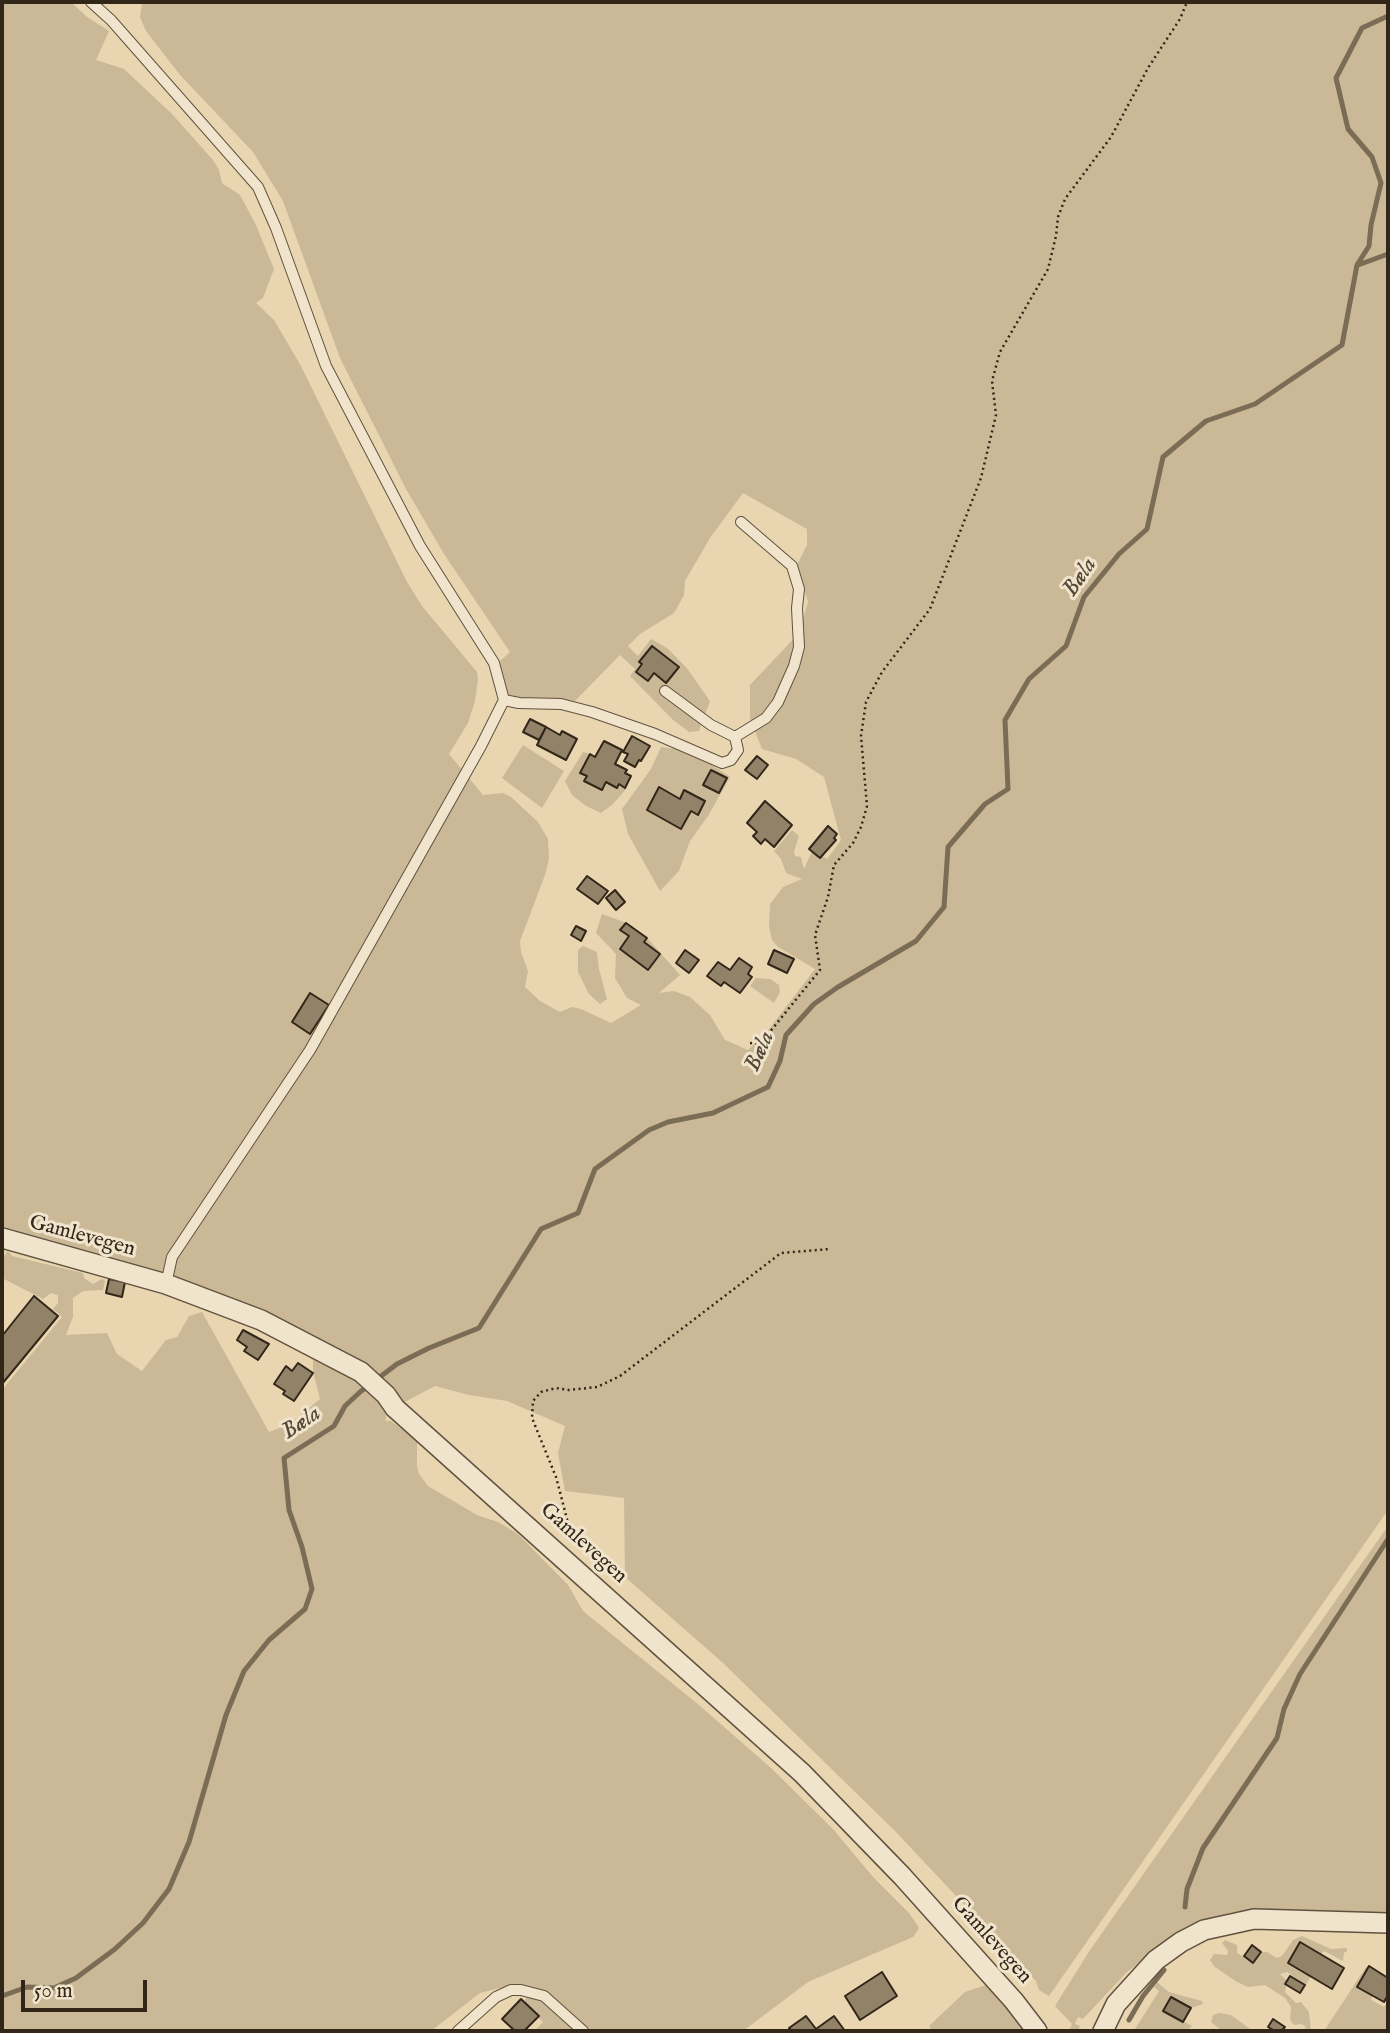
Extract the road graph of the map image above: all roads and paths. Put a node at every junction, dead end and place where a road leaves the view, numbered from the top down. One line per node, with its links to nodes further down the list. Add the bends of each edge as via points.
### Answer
1 (91, 2): 5 (lane, via 258,187 326,366 420,546 494,663)
2 (1187, 2): 7 (path, via 1111,137 1065,199 1048,269 1000,352 992,381 996,415 981,478 930,609 883,671 866,702 861,736 867,806 853,843 834,864 815,934 820,970 760,1044)
3 (741, 522): 6 (lane, via 792,566 799,589 799,647 778,702 766,718)
4 (665, 691): 6 (lane)
5 (504, 700): 6 (lane, via 561,704 592,712 722,763 738,750); 10 (lane, via 310,1050 172,1257)
6 (735, 737)
7 (750, 1043)
8 (2, 1238): 10 (street, Gamlevegen)
9 (830, 1249): 11 (path, via 781,1253 620,1376 597,1387 541,1392 533,1401 532,1418 567,1519)
10 (166, 1284): 11 (street, Gamlevegen, via 261,1320 361,1372 395,1408)
11 (568, 1562): 15 (street, Gamlevegen, via 802,1773 902,1876)
12 (1388, 1923): 16 (street, via 1254,1919 1204,1930 1156,1959 1126,1992)
13 (458, 2031): 14 (lane, via 496,1997 521,1990 544,1996)
14 (583, 2031)
15 (1037, 2031)
16 (1103, 2031)

